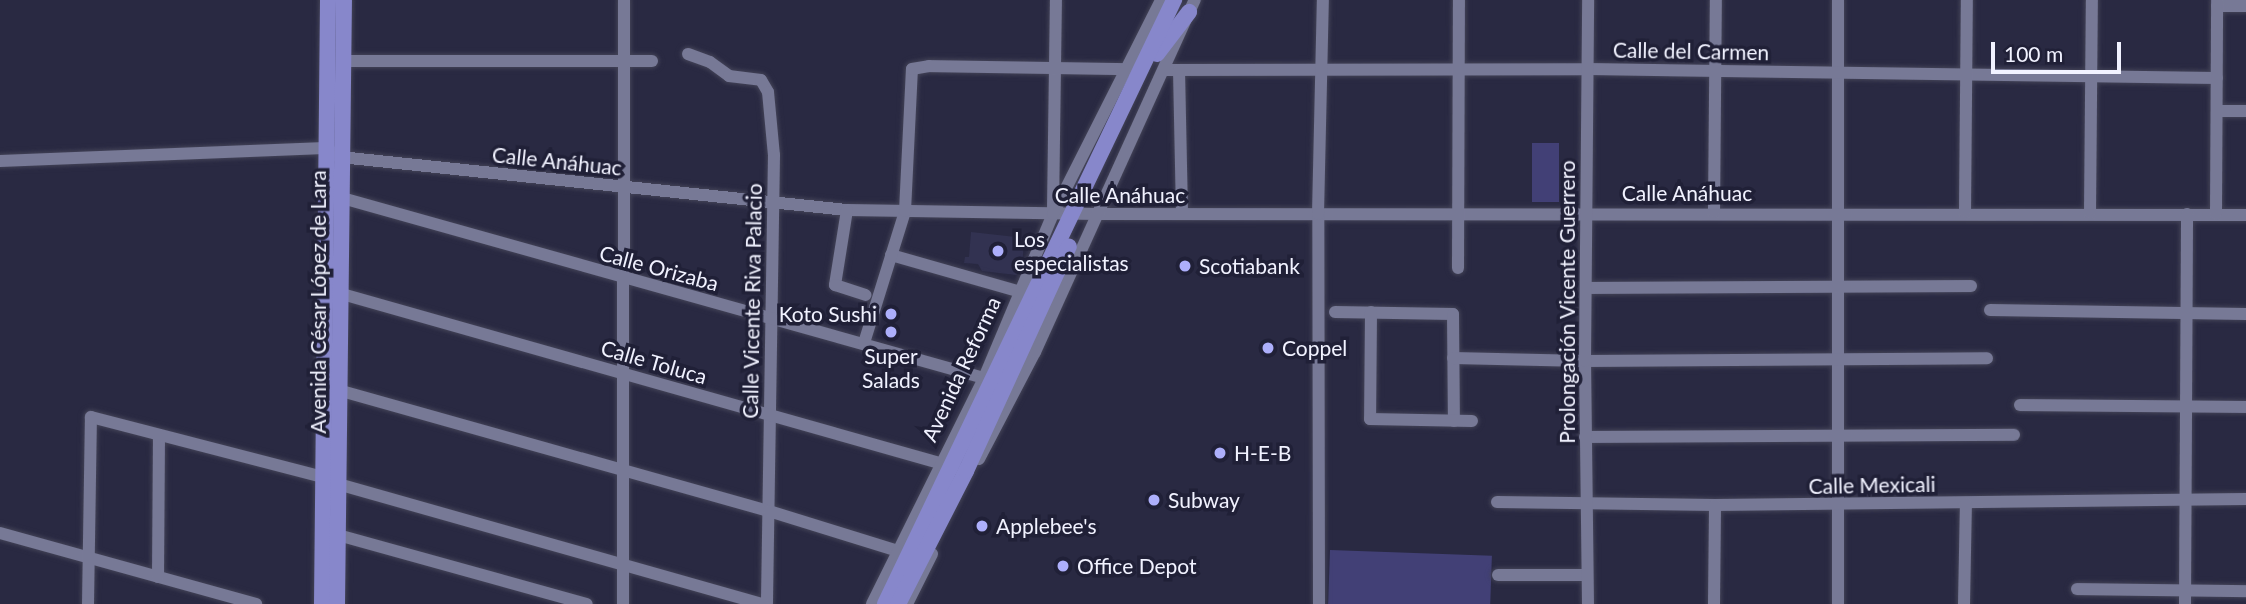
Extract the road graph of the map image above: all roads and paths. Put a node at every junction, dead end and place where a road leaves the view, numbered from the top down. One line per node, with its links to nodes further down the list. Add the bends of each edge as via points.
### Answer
1 (328, 0): 37 (main road, Avenida César López de Lara)
2 (344, 0): 20 (main road, Avenida César López de Lara)
3 (624, 0): 22 (street)
4 (1056, 0): 23 (street)
5 (1161, 0): 17 (street, Avenida Reforma)
6 (1174, 0): 19 (main road, Avenida Reforma)
7 (1323, 0): 25 (street)
8 (1459, 0): 29 (street)
9 (1588, 0): 26 (street, Prolongación Vicente Guerrero)
10 (1716, 0): 30 (street)
11 (1838, 0): 31 (street)
12 (1966, 0): 32 (street)
13 (2092, 0): 33 (street)
14 (2217, 3): 16 (street); 34 (street)
15 (1189, 4): 19 (main road, Avenida Reforma); 27 (street, Avenida Reforma)
16 (2246, 6)
17 (1150, 24): 19 (main road); 24 (street, Avenida Reforma)
18 (688, 54): 42 (street, Calle Vicente Riva Palacio, via 729,76 761,80 768,92 774,155)
19 (1152, 56): 52 (main road, Avenida Reforma)
20 (342, 61): 22 (street); 38 (main road, Avenida César López de Lara)
21 (652, 61): 22 (street)
22 (624, 62): 40 (street)
23 (1055, 66): 24 (street); 44 (street, via 918,66 909,76); 51 (street)
24 (1126, 69): 51 (street, Avenida Reforma)
25 (1323, 69): 28 (street, Calle del Carmen); 29 (street, Calle del Carmen); 54 (street)
26 (1588, 69): 29 (street, Calle del Carmen); 30 (street, Calle del Carmen); 45 (street, Prolongación Vicente Guerrero)
27 (1165, 70): 28 (street, Calle del Carmen); 52 (street, Avenida Reforma)
28 (1180, 70): 53 (street)
29 (1459, 70): 49 (street)
30 (1715, 71): 31 (street, Calle del Carmen); 46 (street)
31 (1837, 72): 32 (street, Calle del Carmen); 47 (street)
32 (1966, 74): 33 (street, Calle del Carmen); 48 (street)
33 (2091, 75): 34 (street, Calle del Carmen); 50 (street)
34 (2217, 78): 35 (street)
35 (2217, 111): 36 (street); 56 (street)
36 (2246, 111)
37 (325, 148): 38 (street, Calle Anáhuac); 39 (street); 41 (main road, Avenida César López de Lara)
38 (340, 157): 40 (street, Calle Anáhuac); 41 (main road, Avenida César López de Lara)
39 (0, 161)
40 (622, 188): 42 (street, Calle Anáhuac); 60 (street)
41 (332, 195): 60 (street, Calle Orizaba); 64 (main road, Avenida César López de Lara)
42 (771, 204): 43 (street, Calle Anáhuac); 72 (street, Calle Vicente Riva Palacio)
43 (847, 210): 44 (street, Calle Anáhuac); 66 (street, via 835,285)
44 (905, 211): 51 (street, Calle Anáhuac); 58 (street)
45 (1587, 212): 46 (street, Calle Anáhuac); 49 (street, Calle Anáhuac); 63 (street, Prolongación Vicente Guerrero)
46 (1714, 212): 47 (street, Calle Anáhuac)
47 (1837, 212): 48 (street, Calle Anáhuac); 61 (street)
48 (1965, 212): 50 (street, Calle Anáhuac)
49 (1457, 213): 54 (street, Calle Anáhuac); 59 (street)
50 (2090, 213): 55 (street, Calle Anáhuac)
51 (1053, 214): 52 (street, Calle Anáhuac); 65 (street, Avenida Reforma)
52 (1084, 214): 53 (street, Calle Anáhuac); 74 (main road, Avenida Reforma); 92 (main road, Avenida Reforma)
53 (1182, 214): 54 (street, Calle Anáhuac)
54 (1318, 214): 125 (street)
55 (2187, 214): 56 (street, Calle Anáhuac); 70 (street)
56 (2216, 214): 57 (street, Calle Anáhuac)
57 (2246, 215)
58 (891, 255): 65 (street); 73 (street)
59 (1458, 268)
60 (623, 279): 72 (street, Calle Orizaba); 79 (street)
61 (1837, 284): 62 (street); 63 (street); 77 (street)
62 (1971, 286)
63 (1586, 288): 78 (street, Prolongación Vicente Guerrero)
64 (331, 292): 79 (street, Calle Toluca); 81 (main road, Avenida César López de Lara); 94 (main road, Avenida César López de Lara)
65 (1021, 292): 80 (street, Avenida Reforma)
66 (865, 295)
67 (1990, 310): 70 (street)
68 (1335, 312): 69 (street)
69 (1371, 312): 75 (street, via 1453,314); 86 (street, via 1370,419)
70 (2187, 314): 71 (street); 83 (street)
71 (2246, 314)
72 (769, 318): 73 (street, Calle Orizaba); 85 (street, Calle Vicente Riva Palacio)
73 (864, 343): 80 (street, Calle Orizaba)
74 (1005, 357): 80 (main road); 92 (main road, Avenida Reforma)
75 (1453, 358): 78 (street); 86 (street)
76 (1987, 358): 77 (street)
77 (1838, 359): 78 (street); 91 (street)
78 (1585, 361): 90 (street, Prolongación Vicente Guerrero)
79 (624, 373): 85 (street, Calle Toluca); 93 (street)
80 (984, 378): 92 (street, Avenida Reforma)
81 (338, 390): 93 (street); 94 (main road, Avenida César López de Lara)
82 (2020, 405): 83 (street)
83 (2185, 407): 84 (street); 95 (street)
84 (2246, 407)
85 (770, 415): 92 (street, Calle Toluca); 102 (street, Calle Vicente Riva Palacio)
86 (1454, 421): 87 (street)
87 (1472, 421)
88 (159, 435): 94 (street); 106 (street, via 91,417); 110 (street)
89 (2014, 435): 91 (street)
90 (1585, 436): 91 (street); 99 (street, Prolongación Vicente Guerrero)
91 (1838, 436): 101 (street)
92 (958, 469): 105 (street, Avenida Reforma); 122 (main road, Avenida Reforma); 123 (main road, Avenida Reforma); 124 (street, Avenida Reforma)
93 (623, 472): 102 (street); 107 (street)
94 (330, 480): 104 (main road, Avenida César López de Lara); 107 (street); 116 (main road, Avenida César López de Lara)
95 (2185, 499): 96 (street, Calle Mexicali); 98 (street, Calle Mexicali); 113 (street)
96 (2246, 499)
97 (1497, 502): 99 (street, Calle Mexicali)
98 (1966, 503): 101 (street, Calle Mexicali); 129 (street)
99 (1586, 505): 100 (street, Calle Mexicali); 109 (street, Prolongación Vicente Guerrero)
100 (1715, 505): 101 (street, Calle Mexicali); 127 (street)
101 (1838, 505): 128 (street)
102 (769, 511): 105 (street); 120 (street, Calle Vicente Riva Palacio)
103 (0, 533): 106 (street)
104 (338, 535): 117 (main road, Avenida César López de Lara); 118 (street)
105 (898, 551): 121 (street, Avenida Reforma)
106 (89, 558): 110 (street); 114 (street)
107 (622, 565): 119 (street); 120 (street)
108 (1498, 575): 109 (street)
109 (1587, 575): 126 (street, Prolongación Vicente Guerrero)
110 (158, 577): 115 (street)
111 (2077, 589): 113 (street)
112 (2246, 591): 113 (street)
113 (2185, 598)
114 (88, 604)
115 (256, 604)
116 (322, 604)
117 (337, 604)
118 (587, 604)
119 (623, 604)
120 (765, 604)
121 (872, 604)
122 (885, 604)
123 (898, 604)
124 (908, 604)
125 (1319, 604)
126 (1588, 604)
127 (1714, 604)
128 (1838, 604)
129 (1964, 604)

